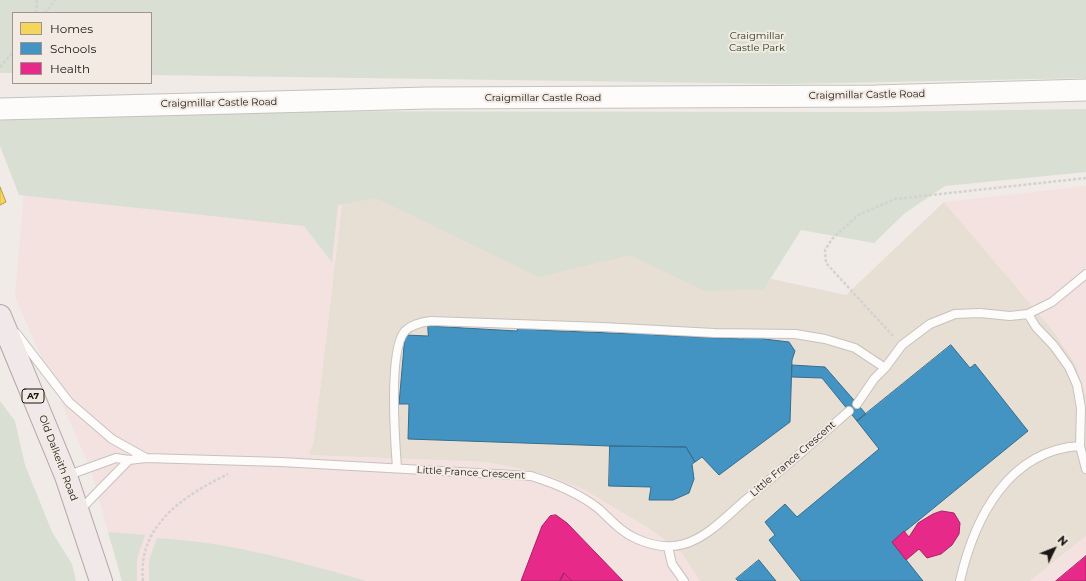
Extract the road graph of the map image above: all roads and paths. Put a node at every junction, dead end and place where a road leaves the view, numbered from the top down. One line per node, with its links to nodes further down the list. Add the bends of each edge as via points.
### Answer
1 (37, 0): 3 (path)
2 (55, 0): 4 (path)
3 (36, 12)
4 (46, 12)
5 (12, 53): 6 (path)
6 (0, 67)
7 (1086, 90): 8 (street, Craigmillar Castle Road, via 821,96 428,98)
8 (0, 109)
9 (1086, 178): 14 (path, via 895,199 858,215 832,238 826,250 826,263)
10 (1086, 274): 12 (lane, via 1052,302)
11 (0, 312): 19 (lane, Little France Crescent, via 69,402 112,439)
12 (1028, 314): 14 (lane, via 955,314 930,324); 18 (lane, via 1069,367 1077,386 1082,408)
13 (0, 316): 24 (main road, Old Dalkeith Road / A7)
14 (902, 345): 15 (lane)
15 (885, 368): 16 (lane); 21 (lane, via 856,348 825,338 795,334 421,322 406,330 400,339 393,401)
16 (857, 404)
17 (849, 411): 26 (lane, Little France Crescent, via 718,523 685,544)
18 (1080, 446): 22 (lane); 30 (lane, via 1049,451 1026,464 1000,488 974,535)
19 (146, 458): 20 (lane, Little France Crescent); 21 (lane, Little France Crescent)
20 (129, 460): 24 (lane, Little France Crescent, via 116,458); 25 (lane)
21 (397, 468): 26 (lane, Little France Crescent, via 531,476 580,496 636,539)
22 (1086, 470)
23 (229, 474): 28 (path, via 185,497 165,515 146,548)
24 (66, 476): 25 (main road, Old Dalkeith Road / A7)
25 (78, 512): 27 (main road, Old Dalkeith Road / A7)
26 (668, 547): 29 (lane, via 672,564)
27 (101, 581)
28 (143, 581)
29 (684, 581)
30 (960, 581)

